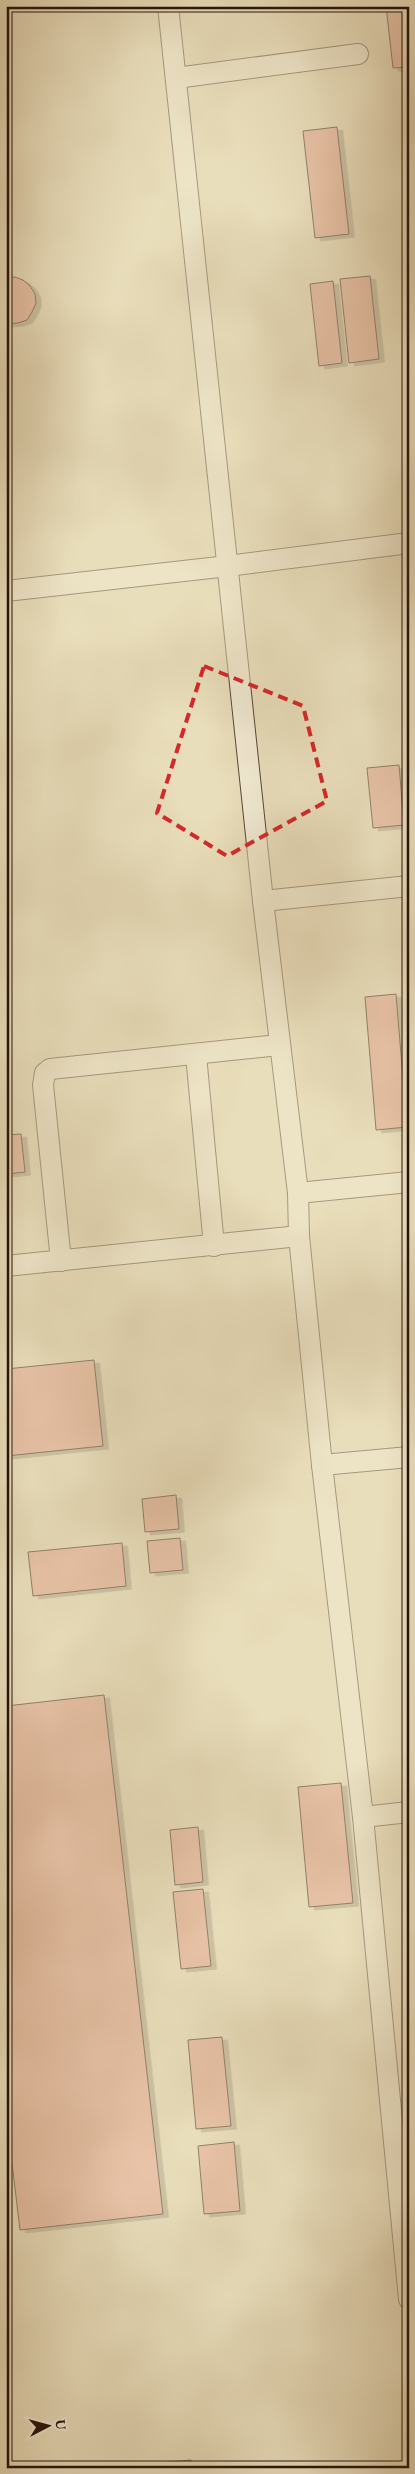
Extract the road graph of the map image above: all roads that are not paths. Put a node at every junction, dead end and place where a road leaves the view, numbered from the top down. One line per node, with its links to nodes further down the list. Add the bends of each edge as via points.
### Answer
1 (168, 6): 3 (lane)
2 (358, 54): 3 (lane)
3 (176, 78): 5 (lane)
4 (409, 543): 5 (lane)
5 (228, 566): 6 (lane); 8 (lane)
6 (6, 591)
7 (409, 886): 8 (lane)
8 (263, 901): 9 (lane)
9 (279, 1045): 10 (lane); 12 (lane)
10 (196, 1055): 14 (lane); 15 (lane, via 50,1069 45,1073 42,1085)
11 (409, 1182): 12 (lane)
12 (298, 1193): 13 (lane)
13 (299, 1236): 14 (lane); 18 (lane)
14 (214, 1246): 15 (lane)
15 (61, 1260): 16 (lane)
16 (6, 1266)
17 (409, 1457): 18 (lane)
18 (322, 1465): 20 (lane)
19 (409, 1812): 20 (lane)
20 (363, 1817): 21 (lane)
21 (409, 2299)

